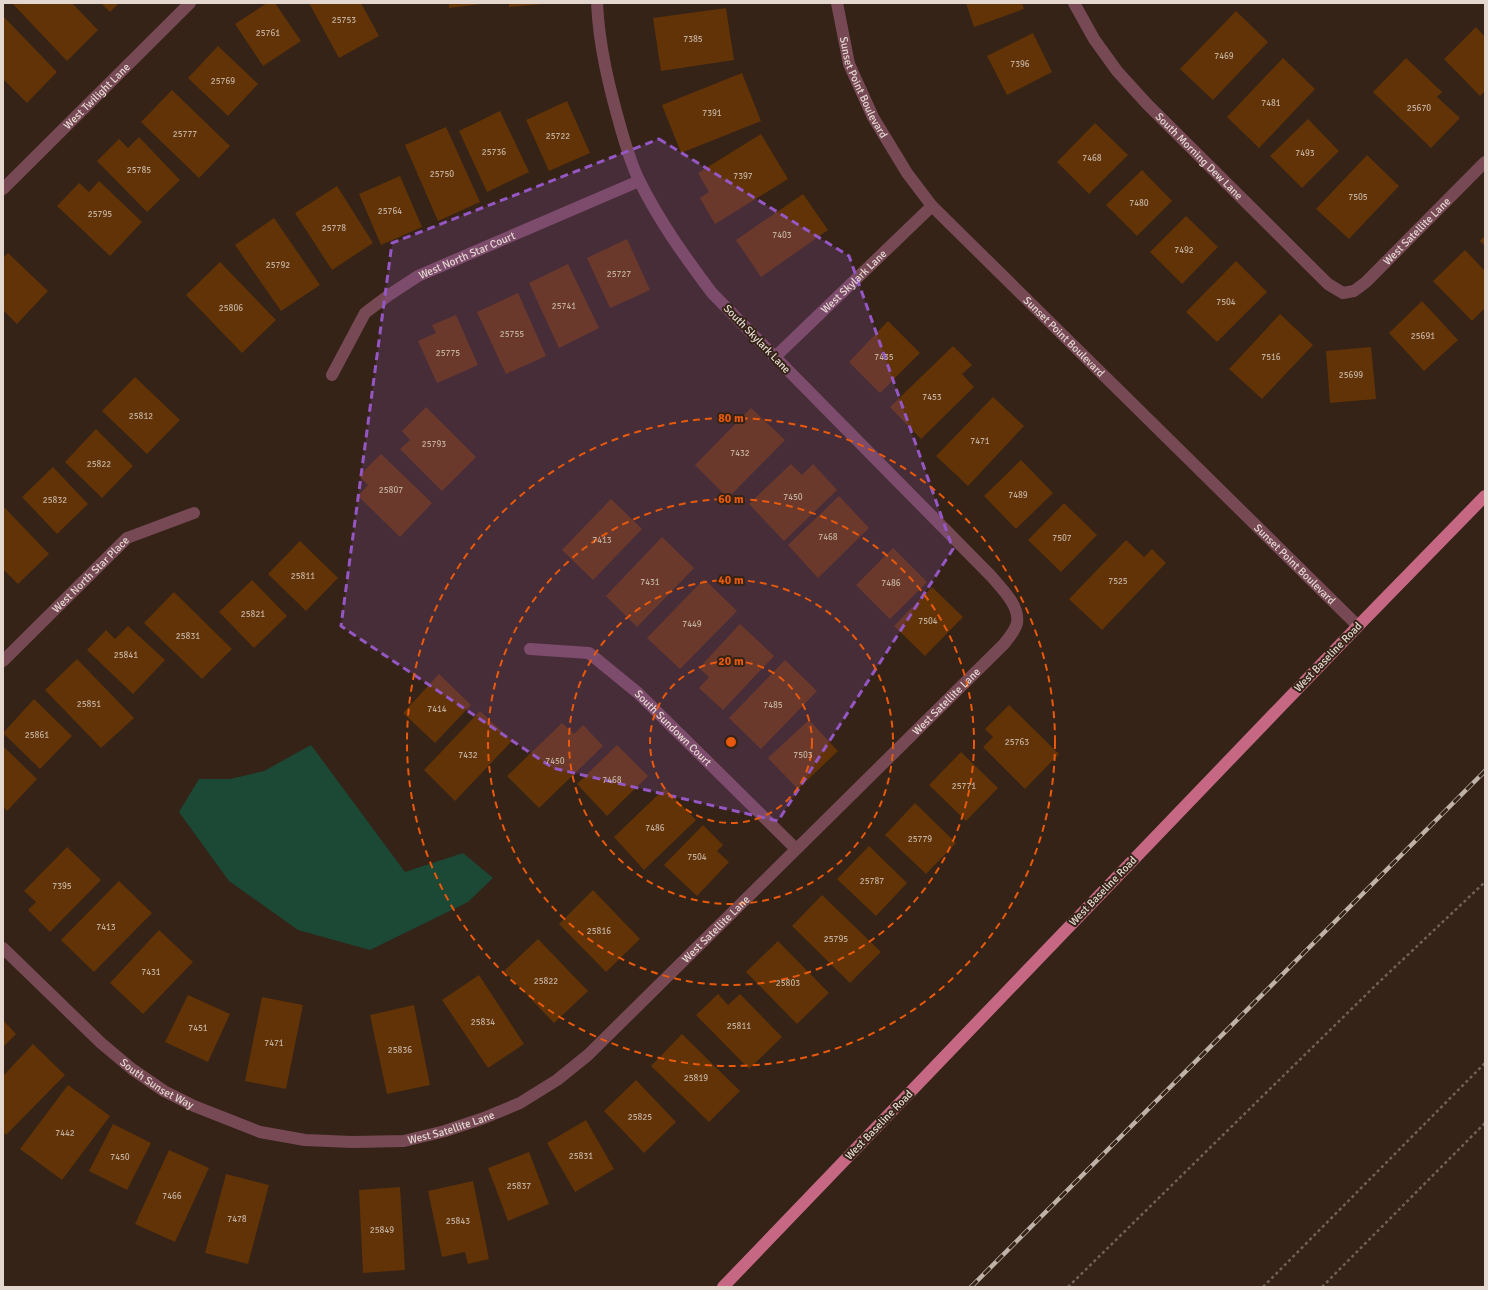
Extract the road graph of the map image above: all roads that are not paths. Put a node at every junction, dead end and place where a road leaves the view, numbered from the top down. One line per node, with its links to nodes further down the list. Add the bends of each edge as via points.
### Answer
1 (190, 3): 7 (street, West Twilight Lane)
2 (597, 3): 6 (street, South Skylark Lane, via 604,65 631,162)
3 (837, 3): 8 (street, Sunset Point Boulevard, via 849,64 873,117 907,173)
4 (1074, 3): 9 (street, South Morning Dew Lane, via 1094,39 1117,71 1142,99 1328,284)
5 (1485, 162): 9 (street, West Satellite Lane, via 1366,282 1354,291)
6 (639, 181): 10 (street, South Skylark Lane, via 668,232 712,293); 11 (street, West North Star Court, via 418,276 365,313)
7 (3, 189)
8 (932, 206): 10 (street, West Skylark Lane); 15 (street, Sunset Point Boulevard)
9 (1343, 293)
10 (775, 357): 14 (street, South Skylark Lane, via 992,577 1015,608)
11 (332, 375)
12 (1485, 496): 15 (main road, West Baseline Road)
13 (194, 513): 17 (street, West North Star Place, via 127,538)
14 (1017, 617): 18 (street, West Satellite Lane, via 1017,624 1004,644)
15 (1358, 626): 21 (main road, West Baseline Road)
16 (530, 649): 18 (street, South Sundown Court, via 589,653 638,693)
17 (3, 661)
18 (796, 849): 20 (street, West Satellite Lane, via 588,1055 557,1080 520,1103 445,1131 404,1141)
19 (3, 948): 20 (street, South Sunset Way, via 101,1044 164,1091 194,1106 260,1132 305,1140)
20 (352, 1142)
21 (723, 1287)

